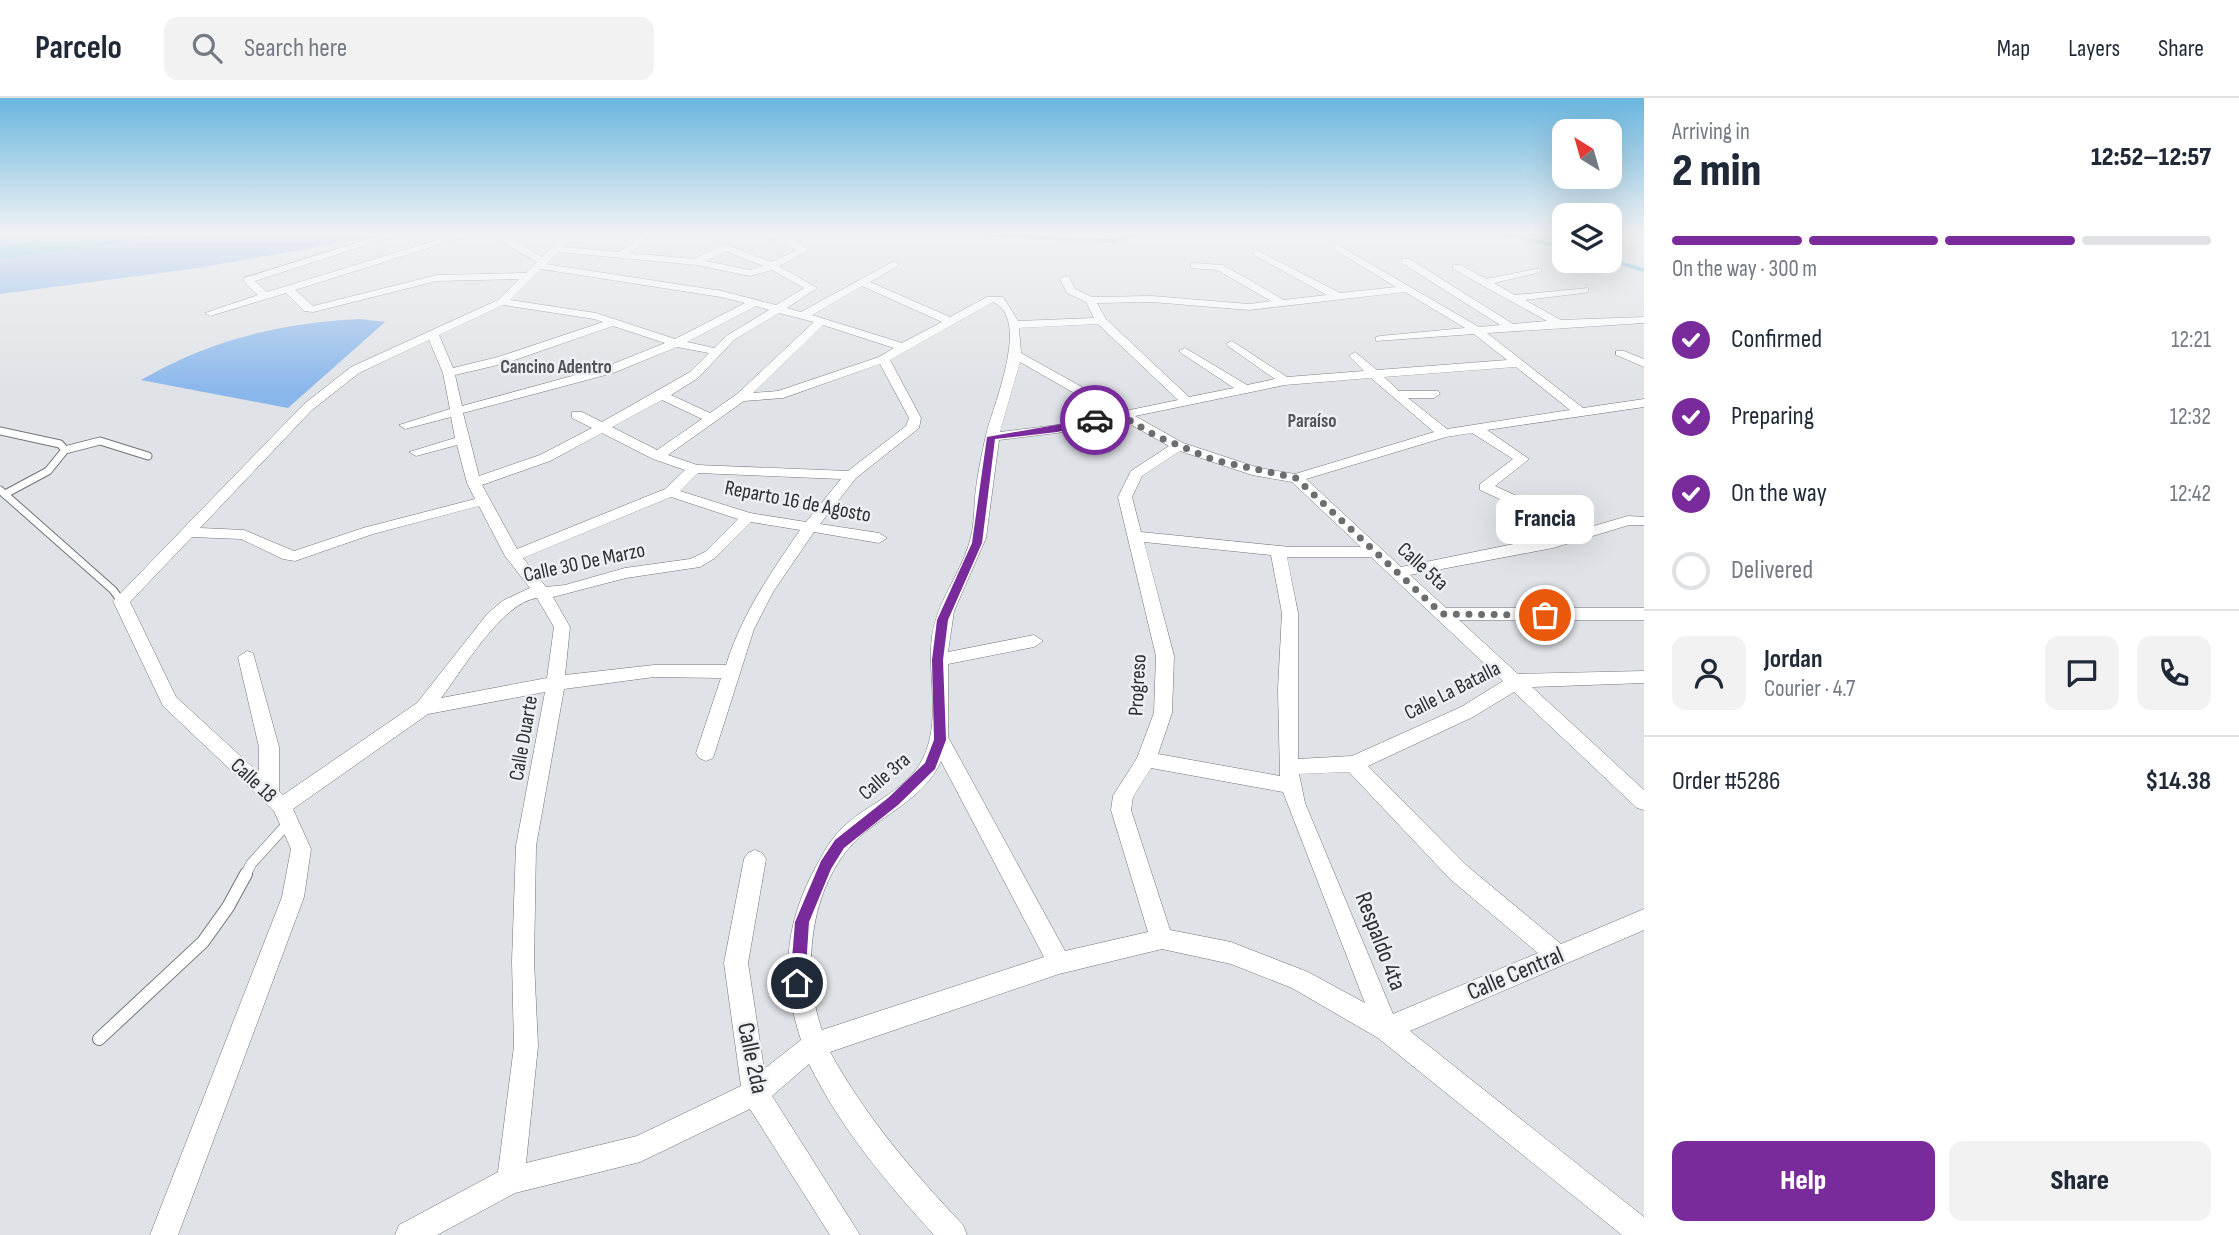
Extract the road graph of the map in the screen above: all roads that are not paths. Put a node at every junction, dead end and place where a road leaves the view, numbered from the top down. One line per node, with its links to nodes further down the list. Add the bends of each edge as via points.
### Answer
1 (254, 286): 19 (street)
2 (298, 286): 16 (street)
3 (405, 286): 16 (street, via 313,309)
4 (519, 286): 23 (street)
5 (682, 286): 24 (street)
6 (808, 286): 26 (street, via 812,288)
7 (854, 286): 28 (street)
8 (870, 286): 33 (street)
9 (1069, 286): 22 (street)
10 (1252, 286): 25 (street)
11 (1319, 286): 20 (street)
12 (1399, 286): 17 (street)
13 (1456, 286): 15 (street)
14 (1491, 286): 21 (street)
15 (1447, 287): 36 (street)
16 (288, 289): 19 (street)
17 (1404, 289): 20 (street); 37 (street)
18 (1584, 290): 21 (street)
19 (264, 295): 27 (street)
20 (1337, 296): 25 (street)
21 (1514, 298): 34 (street)
22 (1090, 300): 25 (street, via 1152,299 1248,307); 32 (street)
23 (502, 302): 30 (street); 38 (street)
24 (754, 303): 26 (street); 40 (street)
25 (1282, 303)
26 (777, 309): 28 (street); 43 (street)
27 (210, 313)
28 (802, 316): 31 (street)
29 (1644, 320): 34 (street)
30 (617, 321): 40 (street); 52 (street)
31 (821, 321): 42 (street); 58 (street)
32 (1101, 321): 35 (street); 59 (street)
33 (952, 322): 35 (street, Calle 3ra, via 990,299 999,299 1011,311); 42 (street)
34 (1559, 323): 36 (street)
35 (1013, 325): 46 (street, Calle 3ra)
36 (1511, 327): 37 (street)
37 (1475, 330): 39 (street); 49 (street)
38 (433, 335): 52 (street, Calle Duarte); 90 (street, via 355,370 308,407)
39 (1380, 339)
40 (676, 343): 43 (street); 62 (street, via 609,370)
41 (1232, 344): 53 (street)
42 (904, 348): 48 (street)
43 (714, 351): 56 (street, via 694,375)
44 (1185, 351): 54 (street)
45 (1620, 353): 50 (street)
46 (1016, 355): 64 (street); 73 (street, Calle 3ra)
47 (1355, 356): 51 (street)
48 (883, 359): 58 (street, via 779,395); 81 (street, via 915,418 912,428)
49 (1519, 363): 51 (street); 63 (street)
50 (1644, 363)
51 (1375, 372): 53 (street); 57 (street)
52 (449, 373): 62 (street, Calle Duarte)
53 (1285, 381): 54 (street)
54 (1244, 389): 59 (street)
55 (1434, 394): 57 (street)
56 (662, 395): 66 (street); 69 (street)
57 (1396, 395): 72 (street)
58 (741, 397): 66 (street)
59 (1185, 400): 64 (street)
60 (1644, 403): 61 (street)
61 (1619, 408): 63 (street); 67 (street)
62 (456, 410): 68 (street); 74 (street, Calle Duarte)
63 (1579, 411): 70 (street)
64 (1119, 414): 73 (street, via 1057,429); 75 (street)
65 (577, 415): 69 (street)
66 (710, 418): 79 (street)
67 (1644, 418)
68 (405, 425)
69 (602, 428): 79 (street); 83 (street, via 545,458)
70 (1474, 428): 72 (street); 91 (street, via 1522,459 1485,487)
71 (0, 432): 76 (lane, via 60,444)
72 (1444, 433): 82 (street)
73 (991, 437): 104 (street, Calle 3ra, via 977,543 943,620)
74 (462, 440): 77 (street); 83 (street, Calle Duarte)
75 (1178, 446): 82 (street, via 1257,472); 92 (street, Progreso, via 1136,474 1125,497)
76 (65, 450): 78 (lane, via 100,441); 84 (lane, via 49,471)
77 (416, 452)
78 (148, 456)
79 (659, 456): 80 (street)
80 (695, 469): 81 (street); 85 (street)
81 (851, 475): 89 (street)
82 (1296, 478): 95 (street, Calle 5ta)
83 (474, 483): 86 (street, Calle Duarte)
84 (4, 491): 99 (lane)
85 (670, 492): 87 (street, Reparto 16 de Agosto); 96 (street)
86 (483, 501): 90 (street, via 295,556 244,536); 96 (street, Calle Duarte)
87 (748, 517): 89 (street, Reparto 16 de Agosto); 98 (street, Calle 30 De Marzo, via 710,555 694,563)
88 (1644, 521): 91 (street, via 1628,520)
89 (811, 525): 93 (street, Reparto 16 de Agosto); 105 (street, via 746,629)
90 (189, 532): 99 (street)
91 (1584, 532): 97 (street, via 1553,543)
92 (1135, 536): 94 (street); 112 (street, Progreso, via 1165,656 1163,713)
93 (879, 538)
94 (1278, 551): 95 (street); 114 (street, Respaldo 4ta, via 1290,613)
95 (1373, 552): 97 (street, Calle 5ta)
96 (513, 556): 98 (street, Calle Duarte)
97 (1395, 573): 100 (street, Calle 5ta)
98 (542, 592): 107 (street, Calle Duarte, via 562,627); 109 (street, Calle 30 De Marzo, via 527,594 494,617)
99 (121, 601): 116 (street, Calle 18, via 169,701)
100 (1442, 614): 101 (street); 108 (street, Calle 5ta)
101 (1644, 614)
102 (1034, 641): 104 (street)
103 (247, 657): 116 (street)
104 (937, 660): 110 (street, Calle 3ra)
105 (733, 672): 107 (street, via 652,669); 111 (street)
106 (1644, 677): 108 (street, Calle La Batalla)
107 (556, 681): 109 (street, via 505,695); 126 (street, Calle Duarte, via 526,846 526,1046)
108 (1517, 681): 113 (street, Calle La Batalla, via 1467,712); 115 (street, Calle 5ta)
109 (423, 708): 116 (street, Calle 30 De Marzo)
110 (940, 740): 121 (street); 124 (street, Calle 3ra, via 930,766 839,844 802,922 797,983)
111 (706, 753)
112 (1146, 760): 114 (street, Calle La Batalla); 119 (street, Progreso, via 1123,796 1121,810)
113 (1354, 764): 114 (street, Calle La Batalla); 120 (street, via 1458,873)
114 (1290, 776): 122 (street, Respaldo 4ta, via 1295,803)
115 (1644, 802)
116 (280, 807): 123 (lane, via 228,907 203,942); 128 (street, Calle 18, via 301,849 293,897)
117 (755, 859): 125 (street, Calle 2da, via 736,963)
118 (1644, 919): 120 (street, Calle Central)
119 (1162, 939): 121 (street); 122 (street, via 1231,953 1300,981)
120 (1557, 955): 122 (street, Calle Central)
121 (1059, 963): 124 (street)
122 (1387, 1029): 127 (street, Respaldo 4ta)
123 (99, 1039)
124 (812, 1046): 125 (street); 131 (street, Calle 3ra, via 845,1109 880,1156)
125 (755, 1093): 126 (street, via 640,1149); 130 (street, Calle 2da)
126 (511, 1180): 129 (street)
127 (1644, 1234)
128 (164, 1235)
129 (409, 1235)
130 (846, 1235)
131 (953, 1235)

